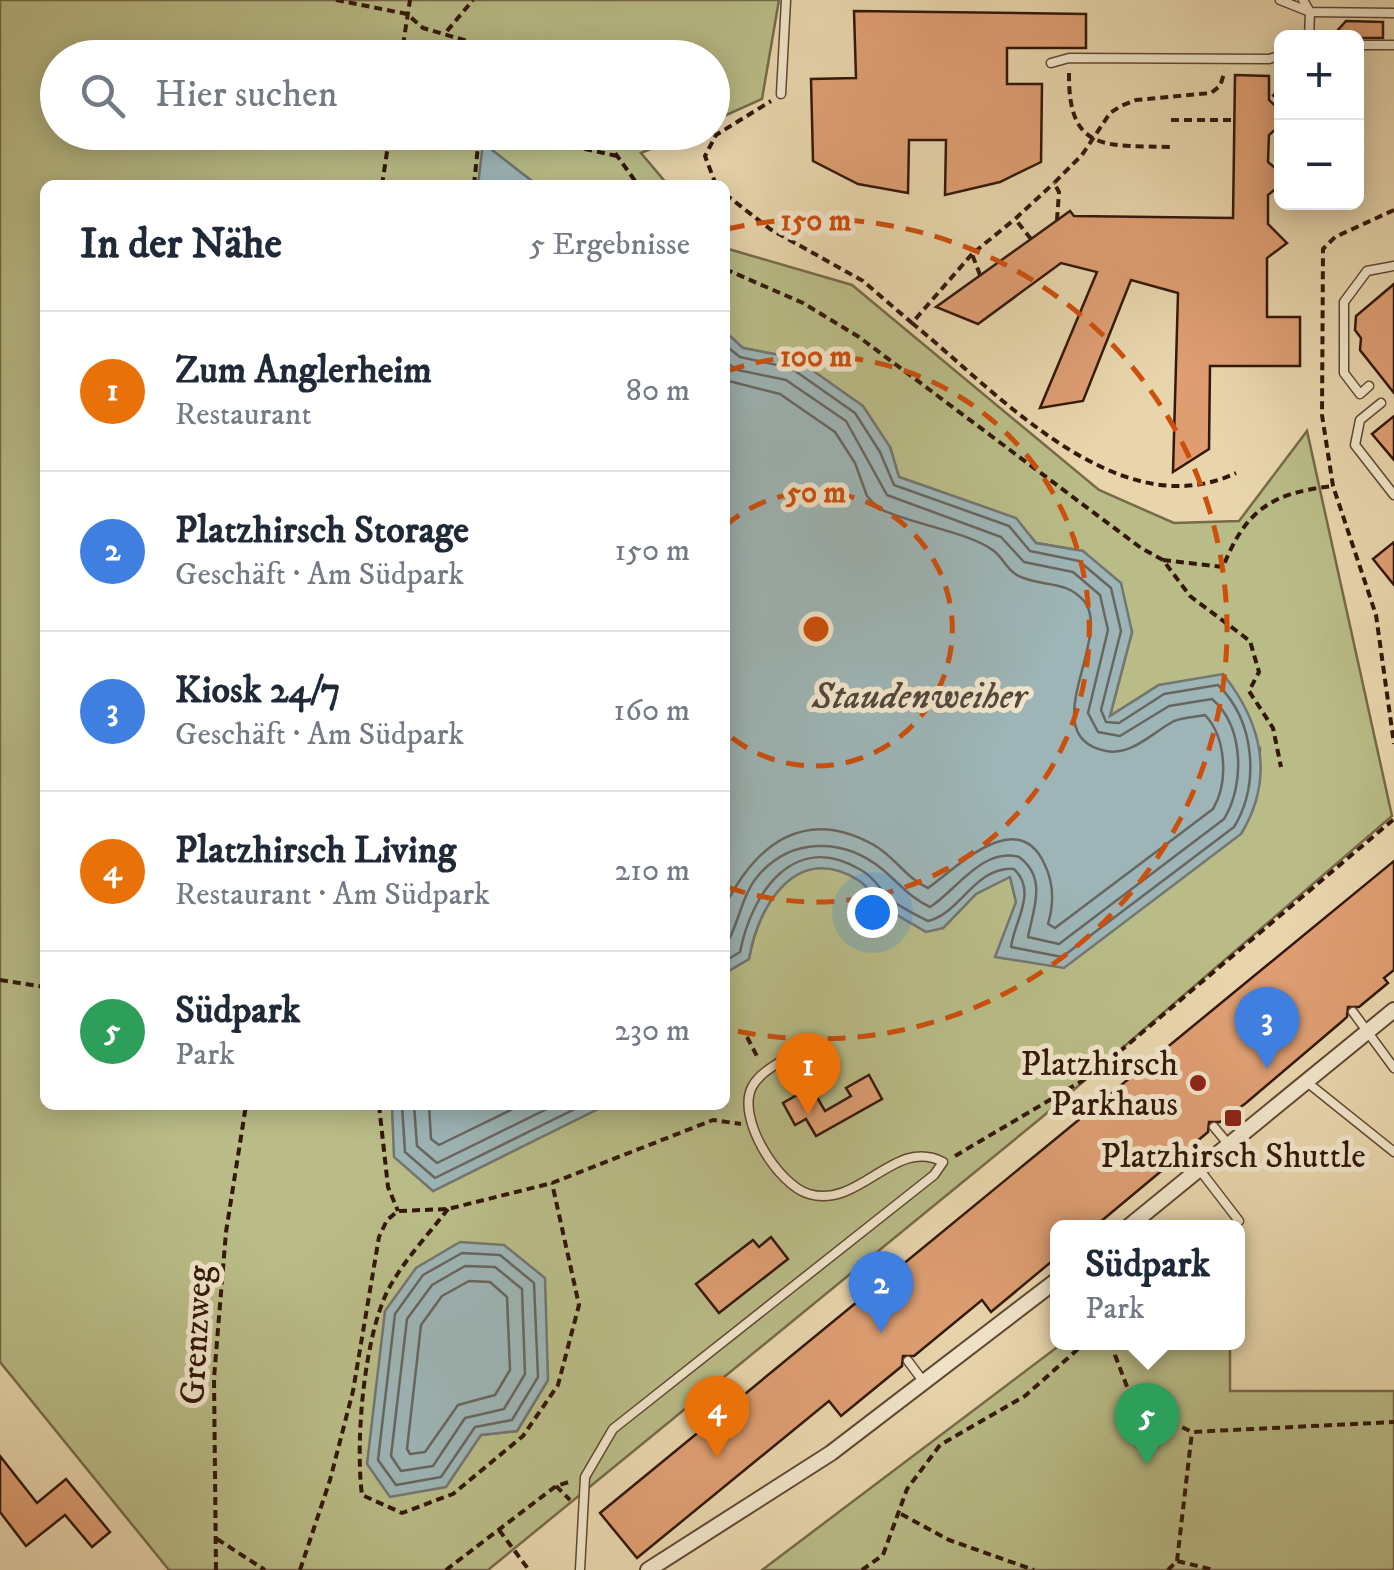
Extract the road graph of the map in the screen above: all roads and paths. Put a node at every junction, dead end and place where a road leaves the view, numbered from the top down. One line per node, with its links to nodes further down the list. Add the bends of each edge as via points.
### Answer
1 (336, 0): 8 (path)
2 (410, 0): 8 (path)
3 (473, 0): 11 (path)
4 (786, 0): 20 (lane)
5 (1280, 0): 7 (lane)
6 (1303, 0): 7 (lane)
7 (1310, 12): 9 (lane); 10 (lane)
8 (407, 14): 11 (path, via 423,28); 12 (path)
9 (1394, 14)
10 (1309, 30)
11 (446, 32): 13 (path)
12 (403, 40)
13 (470, 40)
14 (1364, 45): 15 (lane)
15 (1394, 45)
16 (1274, 56): 17 (lane)
17 (1070, 58): 18 (lane); 24 (path, via 1072,112)
18 (1051, 63)
19 (1242, 70): 24 (path, via 1225,69 1220,86 1198,98 1121,106)
20 (781, 94): 23 (path)
21 (1171, 120): 22 (path)
22 (1234, 120)
23 (730, 126)
24 (1092, 141): 25 (path); 36 (path)
25 (1170, 147)
26 (387, 150): 32 (path)
27 (478, 150): 33 (path)
28 (590, 150): 31 (path)
29 (613, 150): 31 (path)
30 (709, 150): 35 (path)
31 (617, 156): 34 (path)
32 (383, 180)
33 (475, 180)
34 (634, 180)
35 (714, 180)
36 (1054, 183): 38 (path); 39 (path)
37 (730, 198): 45 (path, via 770,229 863,280)
38 (1015, 219): 40 (path); 41 (path)
39 (1057, 220)
40 (1030, 239)
41 (972, 254): 44 (path); 45 (path)
42 (1394, 266): 46 (lane, via 1367,271 1344,302 1344,373 1360,394)
43 (730, 271): 51 (path, via 859,337)
44 (980, 275)
45 (912, 323): 48 (path, via 1084,460 1174,489 1198,488)
46 (1369, 386)
47 (1381, 403): 50 (lane, via 1360,420 1356,446)
48 (1236, 473)
49 (1333, 486): 51 (path, via 1275,497 1238,531 1222,566)
50 (1394, 495)
51 (1164, 560): 52 (path, via 1190,596 1250,641 1259,672 1249,691 1273,728)
52 (1281, 767)
53 (1394, 819): 70 (path, via 1092,1075)
54 (0, 980): 55 (path)
55 (40, 986)
56 (1394, 1010): 58 (street)
57 (1354, 1012): 58 (lane)
58 (1366, 1034): 61 (lane); 63 (street)
59 (747, 1037): 62 (path)
60 (815, 1044): 62 (lane)
61 (1394, 1068)
62 (766, 1072): 66 (lane, via 752,1086)
63 (1308, 1083): 68 (street); 69 (lane)
64 (245, 1110): 87 (path, Grenzweg, via 216,1360)
65 (380, 1110): 74 (path, via 388,1187)
66 (752, 1122): 70 (lane, via 775,1168 805,1193 846,1190 910,1156 926,1153); 72 (path, via 713,1120)
67 (1214, 1127): 68 (lane)
68 (1229, 1145): 71 (street)
69 (1394, 1152)
70 (943, 1162): 84 (lane, via 613,1429)
71 (1199, 1169): 75 (street); 76 (lane)
72 (552, 1183): 73 (path); 73 (path, via 578,1305 558,1385 523,1436 453,1494 402,1513 362,1495 356,1447 380,1308 402,1266)
73 (448, 1209): 74 (path)
74 (398, 1211): 91 (path, via 380,1237 352,1391)
75 (1137, 1220)
76 (1239, 1220)
77 (1050, 1285): 81 (street)
78 (1077, 1350): 85 (path, via 1025,1396 940,1445 906,1489)
79 (1115, 1350): 83 (path, via 1129,1392)
80 (908, 1360): 81 (lane)
81 (924, 1382): 95 (street, via 831,1453)
82 (1394, 1422): 83 (path)
83 (1192, 1432): 88 (path)
84 (585, 1477): 86 (path, via 556,1486); 94 (lane)
85 (900, 1513): 96 (path, via 882,1555); 97 (path, via 949,1540)
86 (499, 1530): 92 (path); 93 (path)
87 (217, 1539): 89 (path, Grenzweg); 90 (path)
88 (1178, 1561): 98 (path); 99 (path)
89 (216, 1570)
90 (266, 1570)
91 (300, 1570)
92 (446, 1570)
93 (529, 1570)
94 (580, 1570)
95 (648, 1570)
96 (862, 1570)
97 (1034, 1570)
98 (1168, 1570)
99 (1214, 1570)

